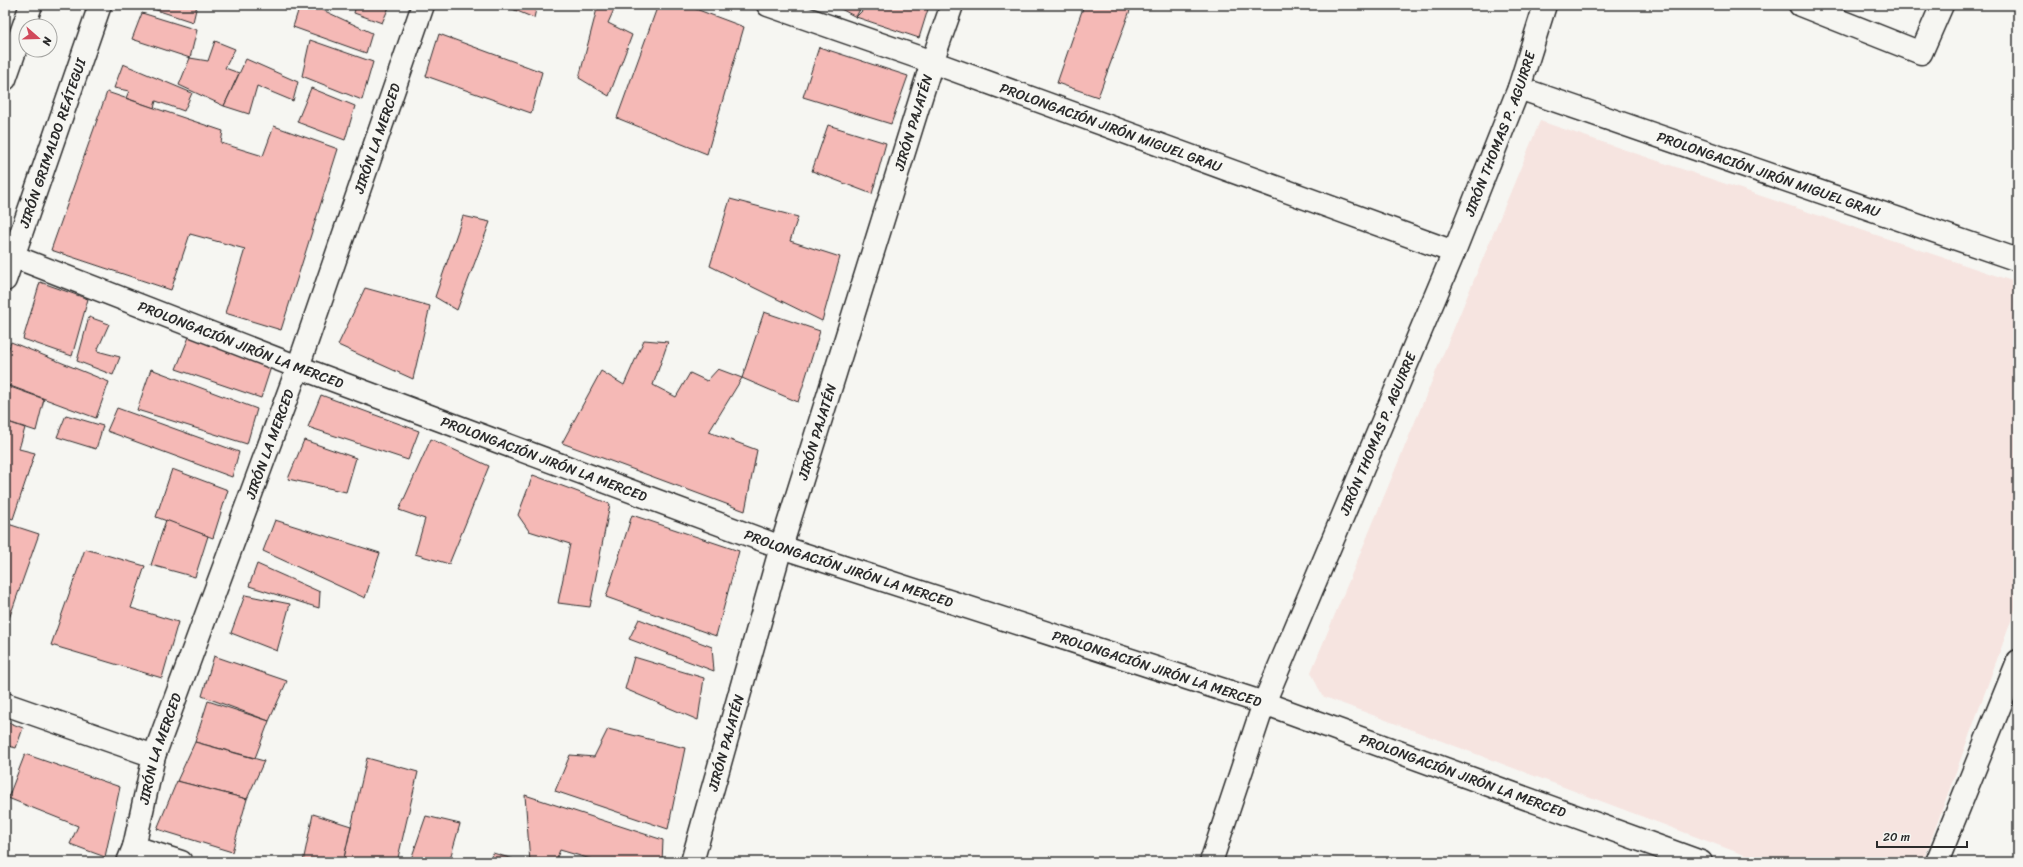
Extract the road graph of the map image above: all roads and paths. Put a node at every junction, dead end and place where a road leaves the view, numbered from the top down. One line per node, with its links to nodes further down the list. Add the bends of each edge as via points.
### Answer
1 (31, 5): 10 (street)
2 (100, 5): 13 (street, JIRÓN GRIMALDO REÁTEGUI)
3 (423, 5): 16 (street, JIRÓN LA MERCED)
4 (768, 5): 9 (street, PROLONGACIÓN JIRÓN MIGUEL GRAU)
5 (952, 5): 9 (street, JIRÓN PAJATÉN)
6 (1545, 5): 11 (street, JIRÓN THOMAS P. AGUIRRE)
7 (1800, 5): 8 (street, via 1921,53)
8 (1942, 5)
9 (932, 62): 12 (street, PROLONGACIÓN JIRÓN MIGUEL GRAU); 17 (street, JIRÓN PAJATÉN)
10 (5, 79)
11 (1519, 88): 12 (street, JIRÓN THOMAS P. AGUIRRE); 14 (street, PROLONGACIÓN JIRÓN MIGUEL GRAU)
12 (1454, 252): 19 (street, JIRÓN THOMAS P. AGUIRRE)
13 (9, 255): 15 (street, JIRÓN GRIMALDO REÁTEGUI); 16 (street, PROLONGACIÓN JIRÓN LA MERCED)
14 (2018, 260)
15 (5, 280)
16 (298, 367): 17 (street, PROLONGACIÓN JIRÓN LA MERCED); 21 (street, JIRÓN LA MERCED)
17 (781, 547): 19 (street, PROLONGACIÓN JIRÓN LA MERCED); 24 (street, JIRÓN PAJATÉN)
18 (2018, 661): 27 (street)
19 (1264, 703): 25 (street, JIRÓN THOMAS P. AGUIRRE); 26 (street, PROLONGACIÓN JIRÓN LA MERCED)
20 (5, 704): 21 (street)
21 (154, 756): 22 (street, JIRÓN LA MERCED)
22 (131, 855): 23 (street)
23 (181, 862)
24 (692, 862)
25 (1211, 862)
26 (1701, 862)
27 (1937, 862)

